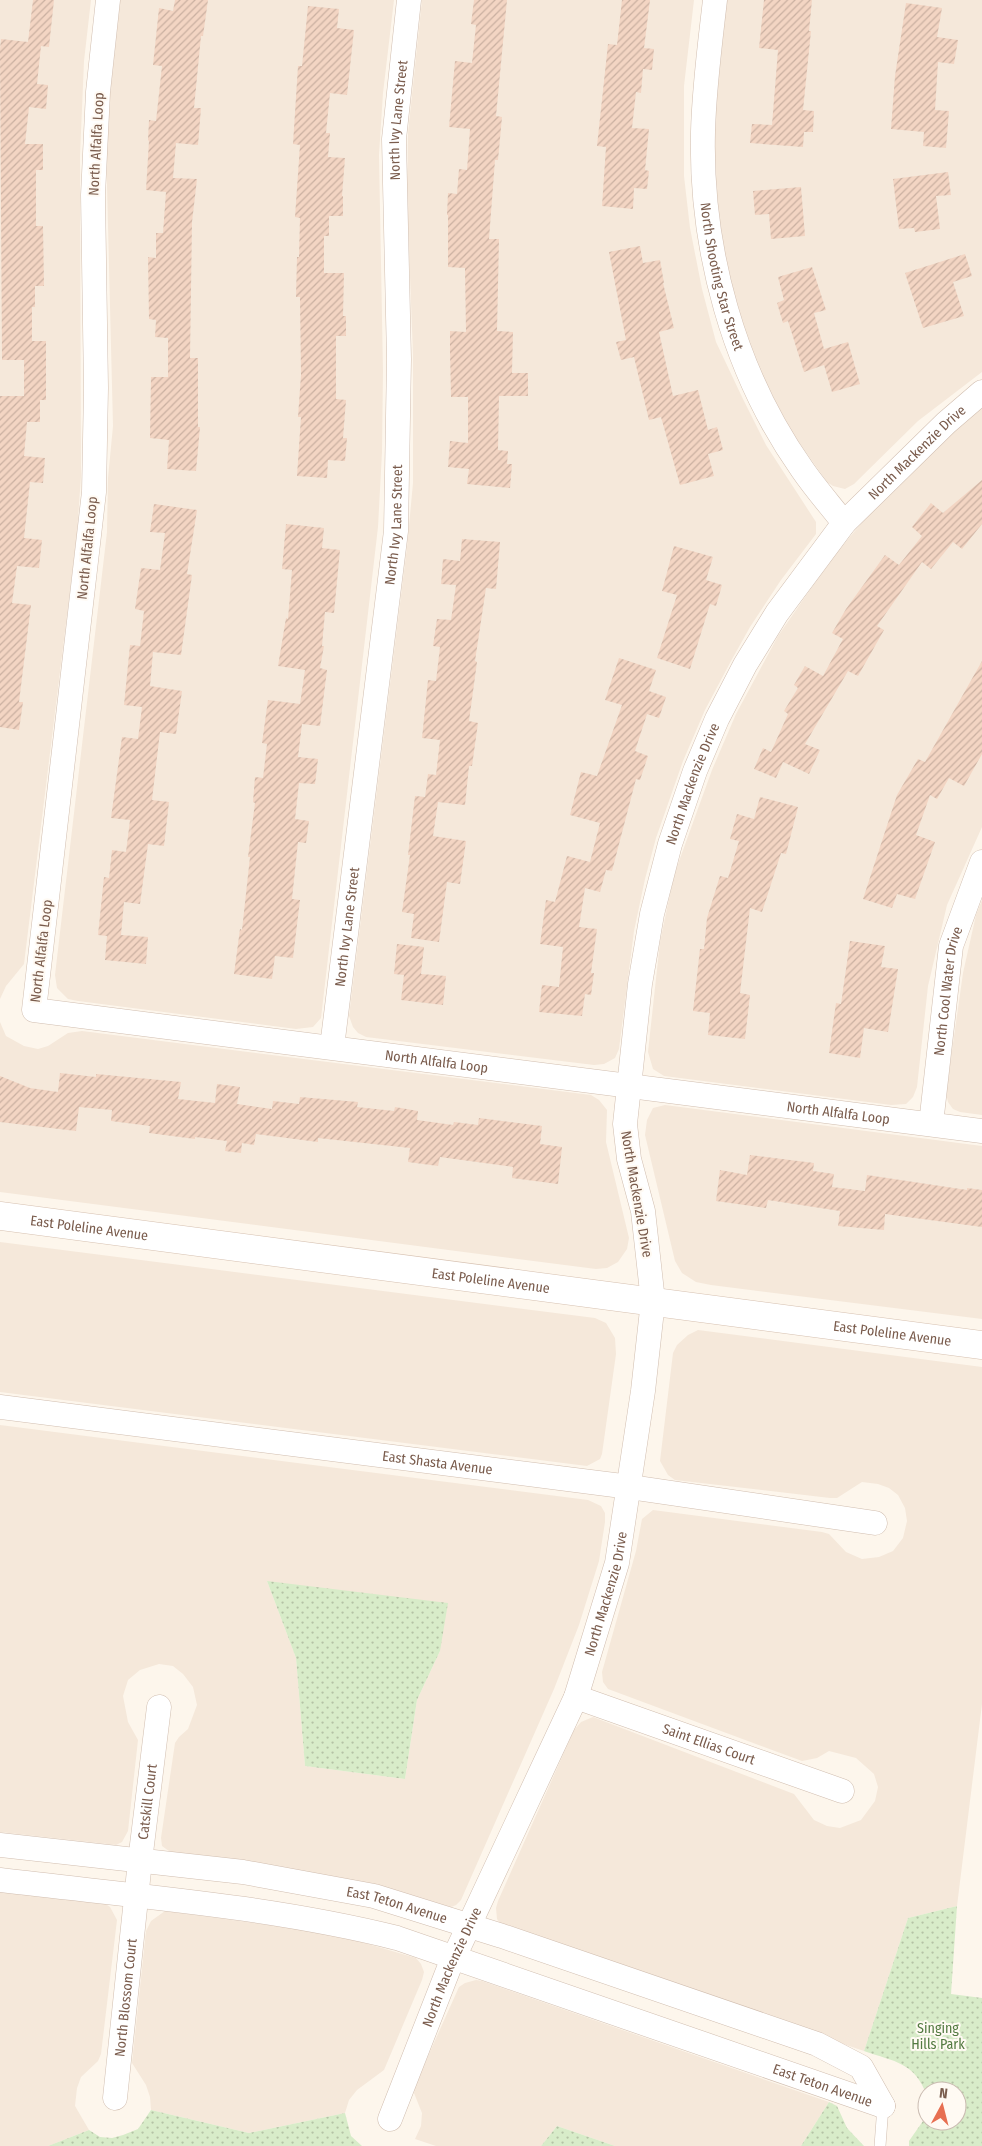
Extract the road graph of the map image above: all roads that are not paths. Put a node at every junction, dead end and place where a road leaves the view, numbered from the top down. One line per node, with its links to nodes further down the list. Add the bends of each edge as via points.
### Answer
1 (108, 0): 7 (street, North Alfalfa Loop, via 98,92 93,195 94,492 34,1010)
2 (409, 0): 7 (street, North Ivy Lane Street, via 394,139 399,359 396,531)
3 (715, 0): 5 (street, North Shooting Star Street, via 703,133 704,174 716,274 740,351 779,433)
4 (982, 392): 5 (street, North Mackenzie Drive)
5 (844, 523): 8 (street, North Mackenzie Drive, via 777,613 745,665 695,771 670,844 652,914 640,984)
6 (982, 862): 9 (street, North Cool Water Drive, via 951,946)
7 (332, 1047): 8 (street, North Alfalfa Loop)
8 (630, 1086): 9 (street, North Alfalfa Loop); 12 (street, North Mackenzie Drive, via 625,1124 643,1212)
9 (931, 1124): 10 (street, North Alfalfa Loop)
10 (982, 1131)
11 (0, 1216): 12 (main road, East Poleline Avenue)
12 (653, 1301): 13 (main road, East Poleline Avenue); 15 (street, North Mackenzie Drive)
13 (982, 1345)
14 (0, 1407): 15 (street, East Shasta Avenue)
15 (630, 1487): 16 (street, East Shasta Avenue); 17 (street, North Mackenzie Drive, via 617,1562)
16 (875, 1523)
17 (576, 1697): 19 (street, Saint Ellias Court); 24 (street, North Mackenzie Drive)
18 (160, 1707): 21 (street, Catskill Court)
19 (842, 1791)
20 (0, 1845): 21 (street, East Teton Avenue)
21 (140, 1860): 23 (street, Catskill Court); 24 (street, East Teton Avenue, via 312,1883 374,1896)
22 (0, 1880): 23 (street, East Teton Avenue)
23 (137, 1897): 25 (street, East Teton Avenue, via 346,1925); 26 (street, North Blossom Court)
24 (469, 1925): 25 (street, North Mackenzie Drive); 27 (street, East Teton Avenue, via 817,2044 861,2067)
25 (454, 1957): 27 (street, East Teton Avenue); 28 (street, North Mackenzie Drive)
26 (115, 2098)
27 (883, 2106): 29 (lane)
28 (390, 2119)
29 (880, 2146)

